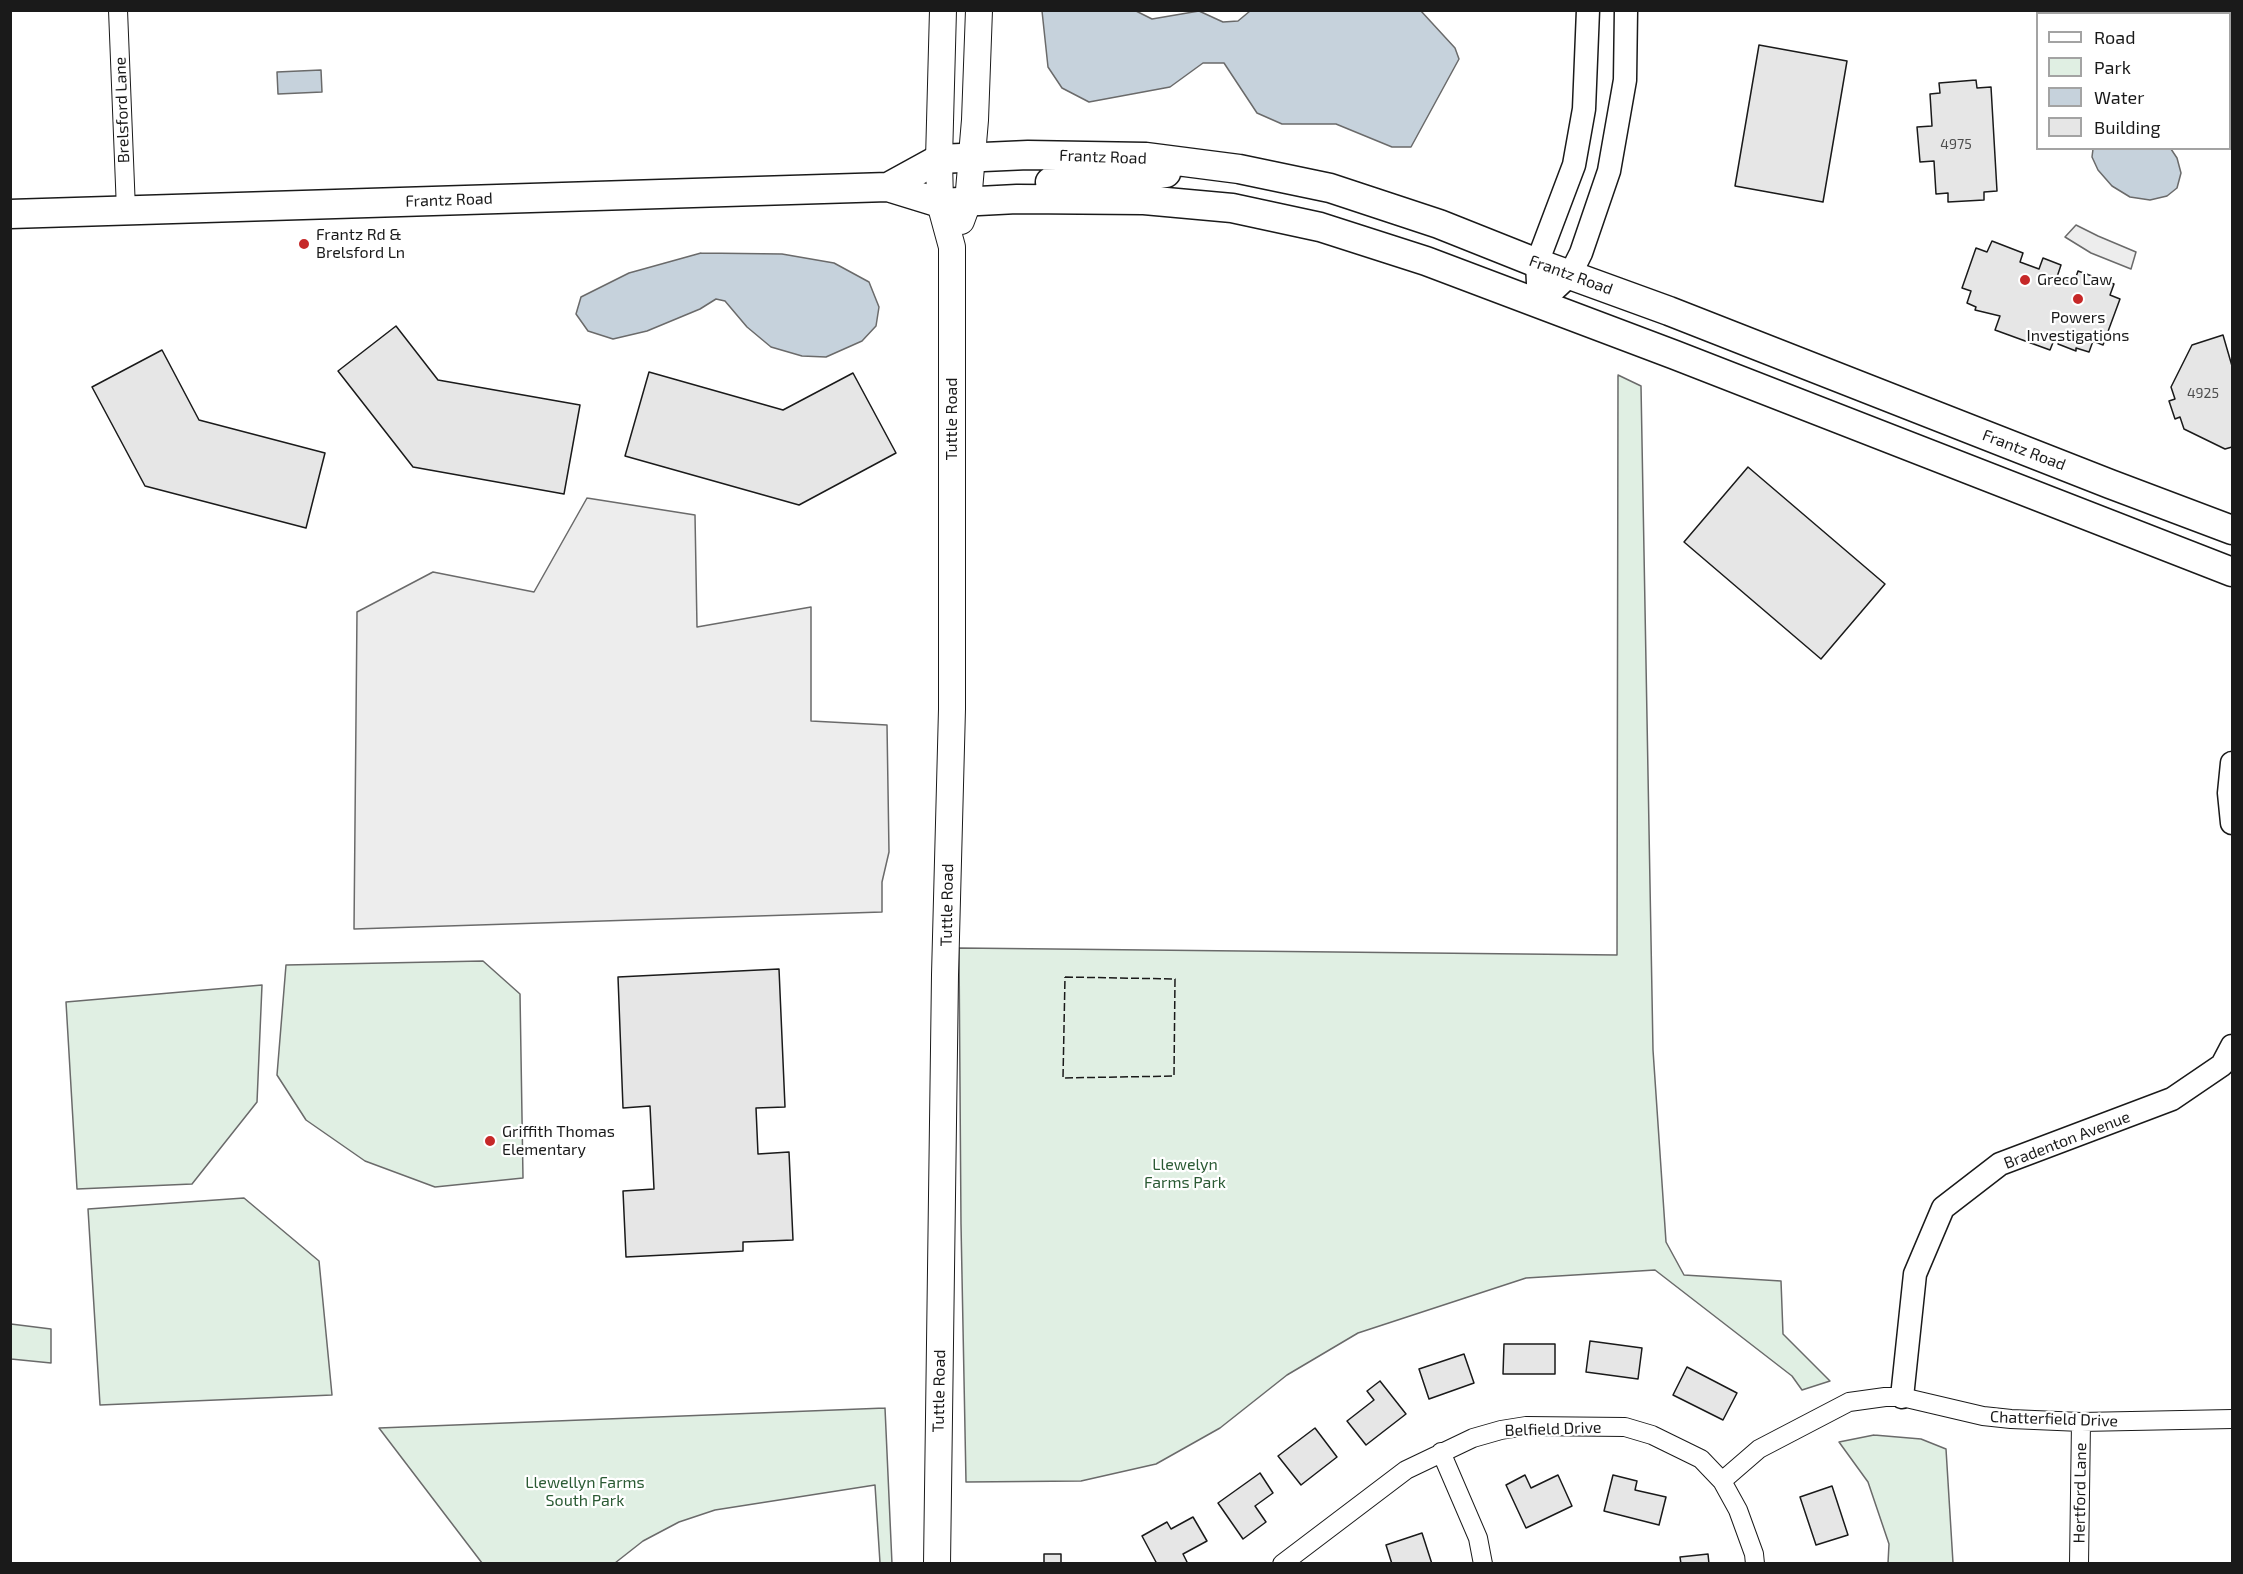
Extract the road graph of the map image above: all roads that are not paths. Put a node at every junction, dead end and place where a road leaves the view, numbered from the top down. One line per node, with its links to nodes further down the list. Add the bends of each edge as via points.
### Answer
1 (118, 10): 12 (street, Brelsford Lane)
2 (943, 10): 7 (main road)
3 (979, 10): 6 (main road)
4 (1588, 10): 15 (street, via 1584,109 1574,165)
5 (1626, 10): 16 (street, via 1625,80 1609,171)
6 (972, 157): 7 (main road, Frantz Road); 8 (main road, Frantz Road, via 1146,157); 10 (main road)
7 (939, 159): 9 (main road, Frantz Road); 11 (main road)
8 (1221, 167): 10 (main road, via 1029,182); 15 (main road, Frantz Road, via 1330,188 1439,224)
9 (888, 187): 11 (main road, Frantz Road); 12 (main road, Frantz Road)
10 (968, 195): 11 (main road); 14 (main road); 17 (main road, via 1144,200 1232,208 1320,227 1426,261)
11 (940, 203): 14 (main road)
12 (126, 210): 13 (main road, Frantz Road)
13 (10, 214)
14 (952, 247): 28 (main road, Tuttle Road, via 952,709)
15 (1537, 263): 16 (main road, Frantz Road); 17 (street)
16 (1570, 275): 17 (street); 18 (main road, Frantz Road)
17 (1539, 304): 19 (main road)
18 (2232, 530)
19 (2232, 572)
20 (2232, 763): 21 (street)
21 (2232, 823)
22 (2232, 1046): 23 (street, Bradenton Avenue, via 2222,1065 2172,1099 2000,1164 1943,1208 1915,1274)
23 (1902, 1397): 25 (street, Chatterfield Drive, via 1983,1416); 27 (street, Chatterfield Drive, via 1849,1402 1759,1449)
24 (2232, 1419): 25 (street, Chatterfield Drive)
25 (2081, 1422): 32 (street, Hertford Lane)
26 (1441, 1452): 27 (street, Belfield Drive, via 1473,1438 1526,1426 1625,1427 1701,1459); 29 (street, Belfield Drive, via 1406,1470); 30 (street, via 1478,1538)
27 (1722, 1481): 31 (street, Belfield Drive, via 1738,1510)
28 (937, 1563)
29 (1282, 1563)
30 (1483, 1563)
31 (1755, 1563)
32 (2079, 1563)

